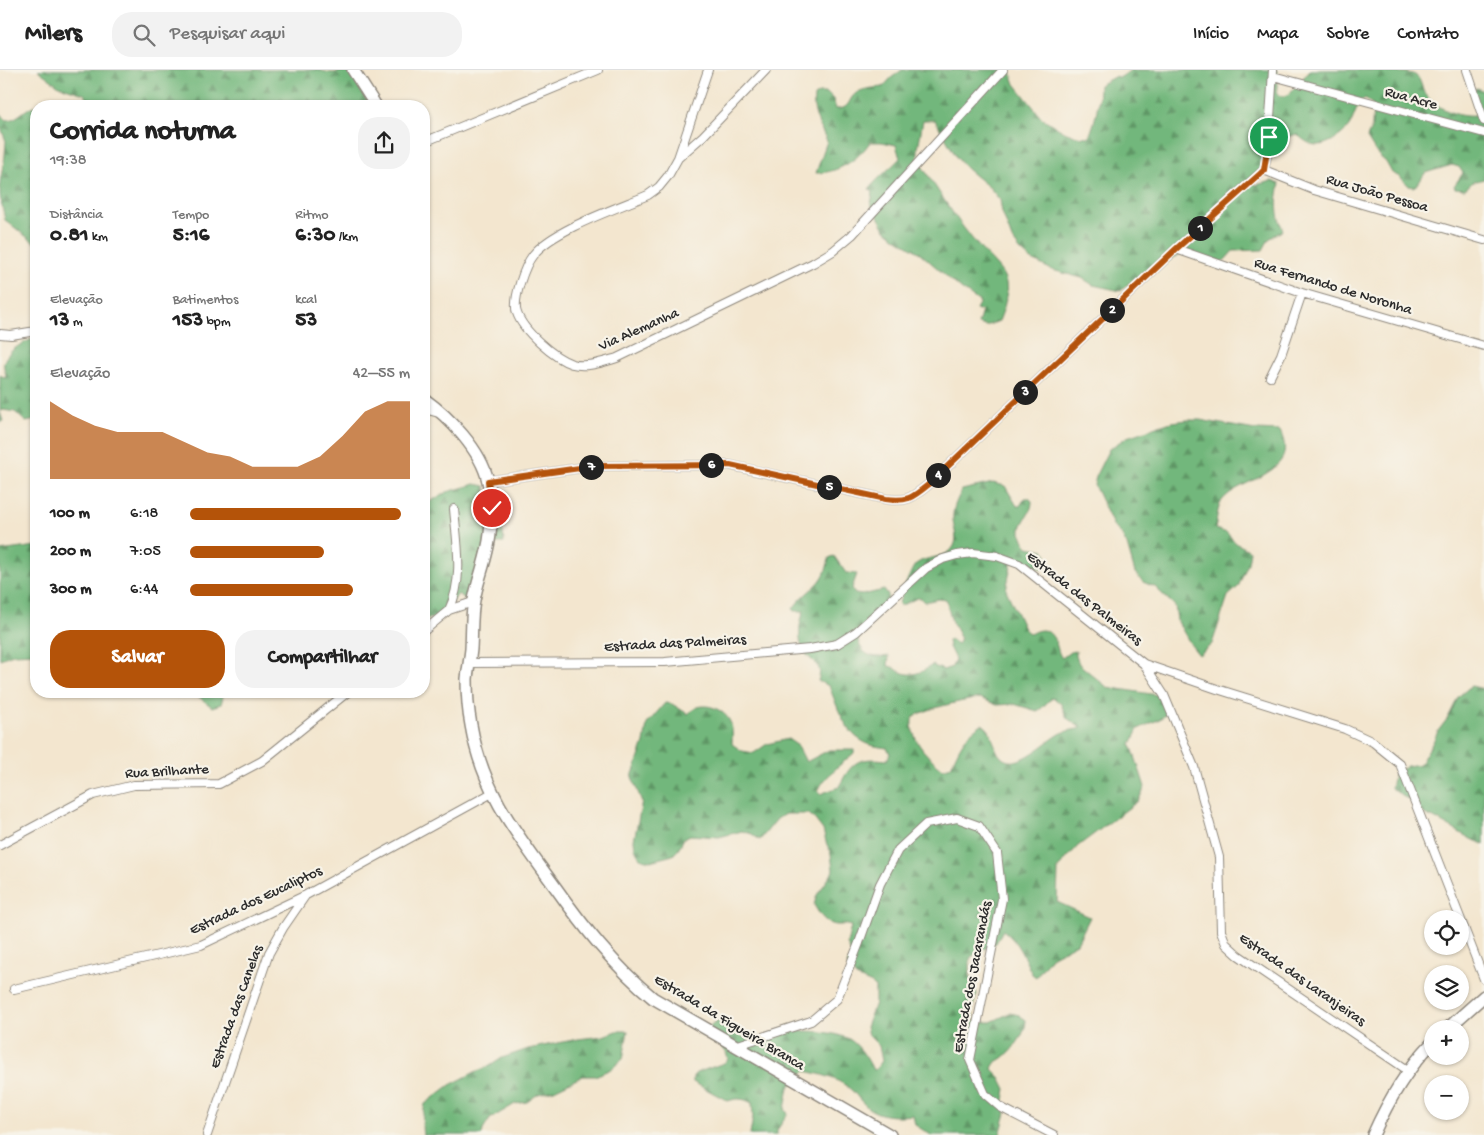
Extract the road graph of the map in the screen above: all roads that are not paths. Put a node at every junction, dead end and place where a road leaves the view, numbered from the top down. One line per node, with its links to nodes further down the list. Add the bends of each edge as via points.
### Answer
1 (353, 70): 8 (main road)
2 (598, 70): 11 (street)
3 (708, 70): 12 (street)
4 (766, 70): 12 (street, Via Alemanha, via 704,136)
5 (1003, 70): 12 (street, Via Alemanha, via 852,235 833,250 617,358 588,366 572,364 557,356 527,330 516,312 517,296 533,255 548,241 572,228 648,195 664,181)
6 (1467, 70): 9 (street)
7 (1273, 73): 10 (street, Rua Acre); 13 (street)
8 (372, 100)
9 (1484, 121)
10 (1484, 133)
11 (430, 140)
12 (678, 158)
13 (1264, 170): 14 (street, Rua João Pessoa, via 1314,190); 15 (street)
14 (1484, 240)
15 (1176, 249): 16 (street, Rua Fernando de Noronha); 24 (street, via 912,498 886,499 730,465 594,466)
16 (1302, 293): 19 (street, Rua Fernando de Noronha); 20 (street)
17 (30, 332): 18 (street)
18 (0, 334)
19 (1484, 346)
20 (1270, 377)
21 (430, 404): 23 (main road, Estrada da Figueira Branca)
22 (430, 410): 23 (street)
23 (442, 413): 24 (main road, Estrada da Figueira Branca, via 471,447)
24 (488, 481): 26 (main road, Estrada da Figueira Branca, via 492,508 490,535)
25 (454, 509): 27 (street, via 459,558 455,597)
26 (473, 602): 27 (street); 29 (main road, Estrada da Figueira Branca)
27 (449, 610): 28 (street)
28 (430, 626)
29 (470, 663): 30 (street, Estrada das Palmeiras, via 665,662 837,644 856,632 926,568 943,559 973,553 997,556 1019,564); 32 (main road, Estrada da Figueira Branca, via 467,678 470,723)
30 (1144, 664): 35 (street, Estrada das Palmeiras, via 1345,729 1373,742 1400,764); 41 (street, Estrada das Laranjeiras, via 1164,695 1194,767 1219,857 1221,931 1226,944)
31 (340, 698): 33 (street, Rua Brilhante, via 262,761 219,784 134,784 92,795)
32 (492, 793): 34 (street, Estrada dos Eucaliptos); 39 (main road, Estrada da Figueira Branca, via 512,828 572,911 635,983 672,1010)
33 (0, 845)
34 (306, 895): 36 (street, Estrada dos Eucaliptos, via 201,945); 42 (street, Estrada das Canelas, via 269,953)
35 (1484, 979)
36 (14, 989)
37 (1484, 996): 38 (main road)
38 (1457, 1020)
39 (736, 1046): 43 (main road, Estrada da Figueira Branca); 44 (street, Estrada dos Jacarandás, via 811,1021 837,999 880,884 898,850 926,824 957,818 978,826 997,853 1002,899 970,1060 985,1094 1000,1107)
40 (1424, 1052): 41 (main road)
41 (1408, 1071): 45 (main road)
42 (207, 1135)
43 (890, 1135)
44 (1054, 1135)
45 (1373, 1135)

